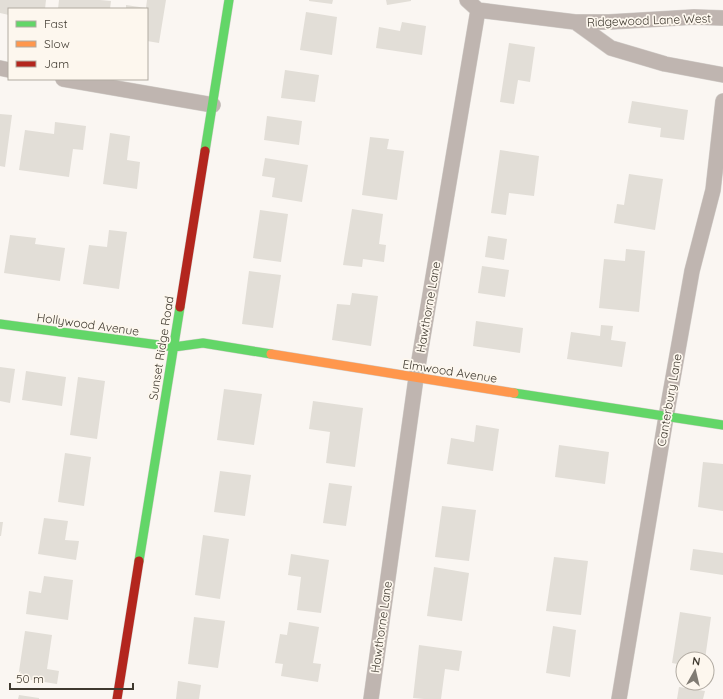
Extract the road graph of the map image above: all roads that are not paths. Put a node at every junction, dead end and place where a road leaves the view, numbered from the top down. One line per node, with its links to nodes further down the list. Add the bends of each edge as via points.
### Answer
1 (229, 0): 8 (street, Sunset Ridge Road)
2 (473, 5): 4 (street, Ridgewood Lane West); 11 (street, Hawthorne Lane)
3 (723, 18): 4 (street, Ridgewood Lane West)
4 (575, 22): 5 (street, Ridgewood Lane West, via 611,48 665,64)
5 (723, 75)
6 (69, 80): 8 (street)
7 (723, 101): 12 (street, Canterbury Lane, via 713,190 692,271)
8 (212, 105): 10 (street, Sunset Ridge Road)
9 (0, 324): 10 (street, Hollywood Avenue)
10 (174, 347): 11 (street, Elmwood Avenue, via 203,343); 14 (street, Sunset Ridge Road)
11 (416, 378): 12 (street, Elmwood Avenue); 15 (street, Hawthorne Lane)
12 (666, 417): 13 (street, Elmwood Avenue); 16 (street, Canterbury Lane)
13 (723, 425)
14 (117, 699)
15 (371, 699)
16 (619, 699)

